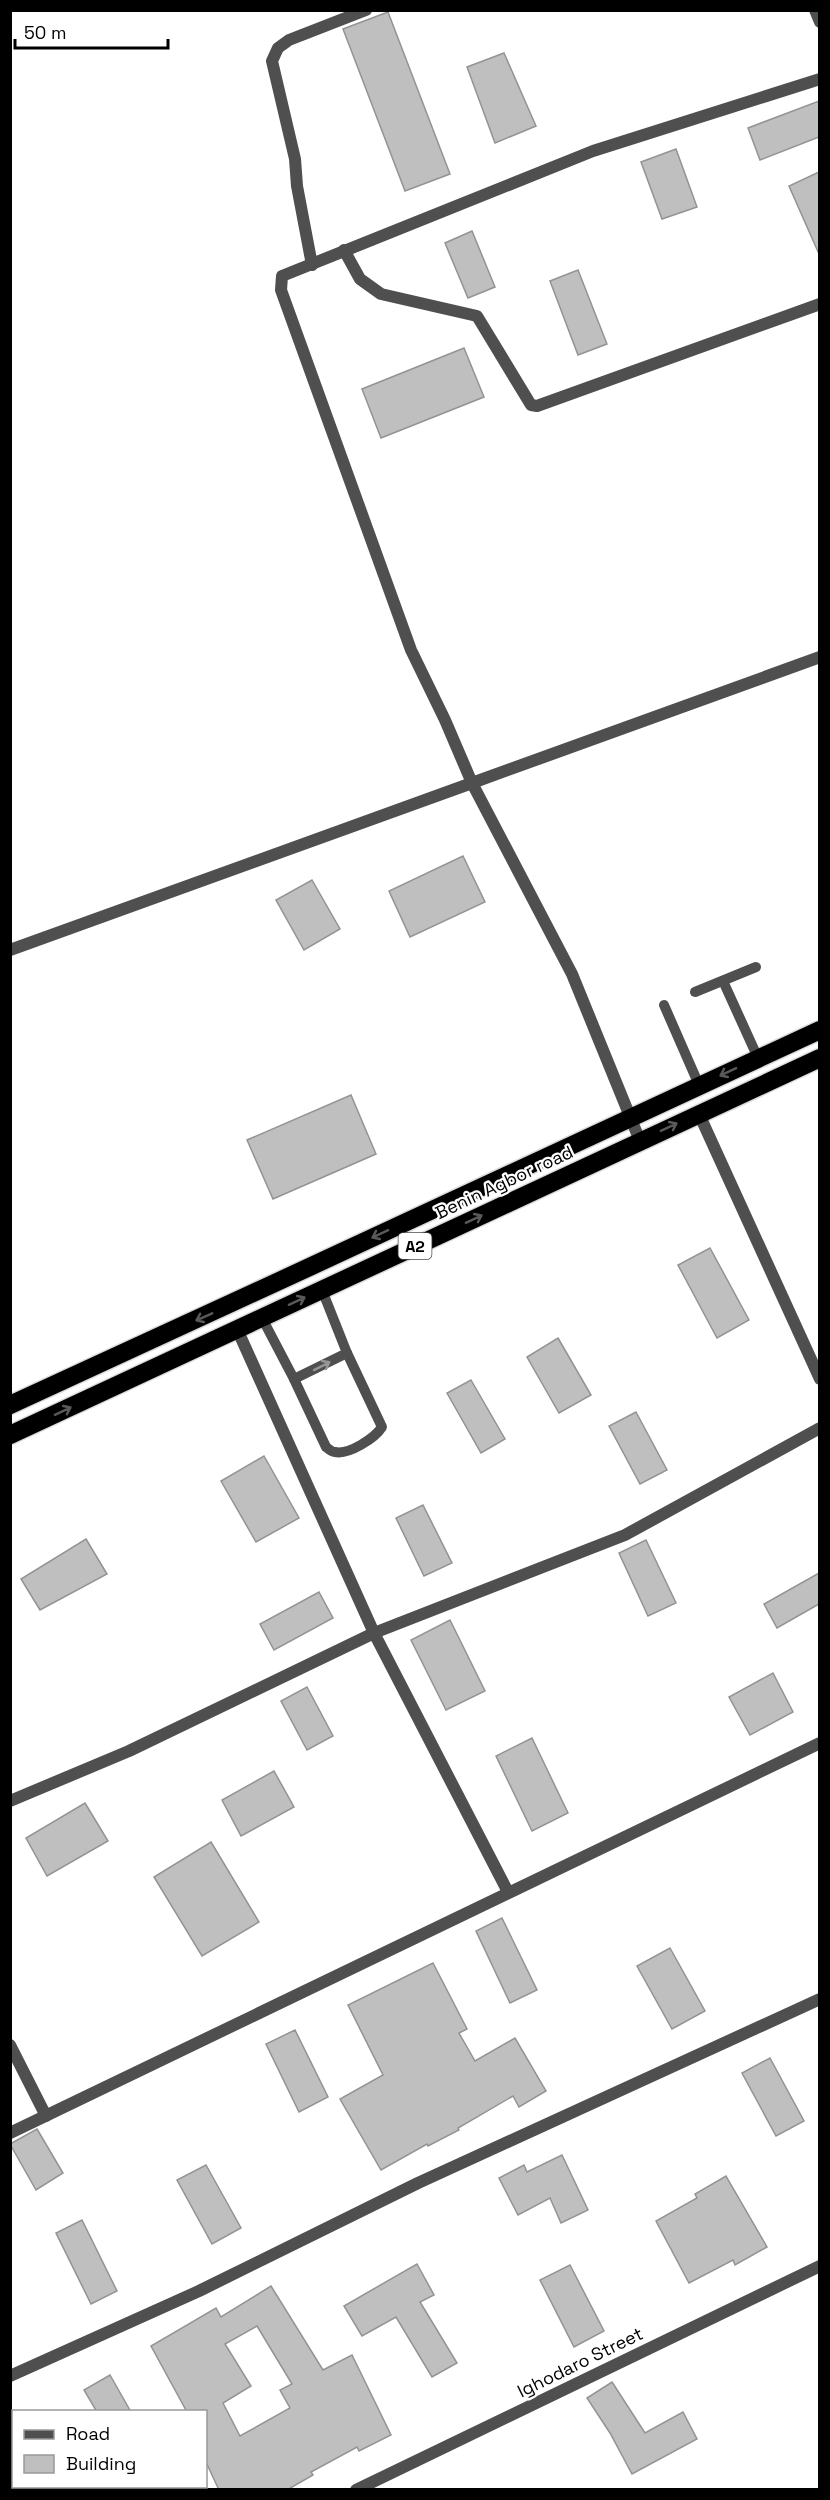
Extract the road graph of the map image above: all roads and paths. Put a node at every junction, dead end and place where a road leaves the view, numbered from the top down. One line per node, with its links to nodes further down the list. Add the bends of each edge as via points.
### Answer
1 (366, 10): 6 (street, via 289,40 278,48 272,62 295,159)
2 (815, 10): 3 (street)
3 (819, 22)
4 (819, 80): 5 (street, via 592,151)
5 (344, 250): 6 (street); 7 (street, via 360,279 381,294 477,316 531,405 537,406)
6 (312, 265): 9 (street, via 282,276 280,290 411,650)
7 (819, 304)
8 (819, 657): 9 (street)
9 (471, 783): 10 (street); 20 (street, via 572,974)
10 (10, 950)
11 (756, 967): 12 (lane)
12 (723, 981): 13 (lane); 16 (lane)
13 (695, 992)
14 (664, 1005): 18 (lane)
15 (819, 1030): 16 (highway, Benin Agbor road / A2)
16 (758, 1058): 18 (highway, Benin Agbor road / A2, one-way to 18)
17 (819, 1058): 19 (highway, Benin Agbor road / A2)
18 (699, 1086): 20 (highway, Benin Agbor road / A2)
19 (699, 1114): 21 (highway, Benin Agbor road / A2, one-way to 19); 26 (street)
20 (630, 1116): 21 (street); 28 (highway, Benin Agbor road / A2, one-way to 28)
21 (640, 1141): 22 (highway, Benin Agbor road / A2, one-way to 21)
22 (321, 1290): 23 (highway, Benin Agbor road / A2, one-way to 22); 25 (lane)
23 (262, 1317): 24 (highway, Benin Agbor road / A2); 27 (lane)
24 (237, 1329): 30 (highway, Benin Agbor road / A2, one-way to 24); 31 (street)
25 (347, 1353): 27 (lane, one-way to 25); 27 (lane, via 382,1427 375,1437 346,1451 335,1452 326,1447)
26 (819, 1378)
27 (294, 1379)
28 (10, 1405)
29 (819, 1428): 31 (street, via 625,1535)
30 (10, 1436)
31 (374, 1633): 33 (street, via 129,1751); 34 (street)
32 (819, 1743): 34 (street)
33 (10, 1801)
34 (508, 1892): 37 (street)
35 (819, 1999): 40 (street, via 418,2182 199,2291)
36 (10, 2045): 37 (street)
37 (46, 2116): 38 (street)
38 (10, 2133)
39 (819, 2266): 41 (street, Ighodaro Street)
40 (10, 2376)
41 (356, 2490)

